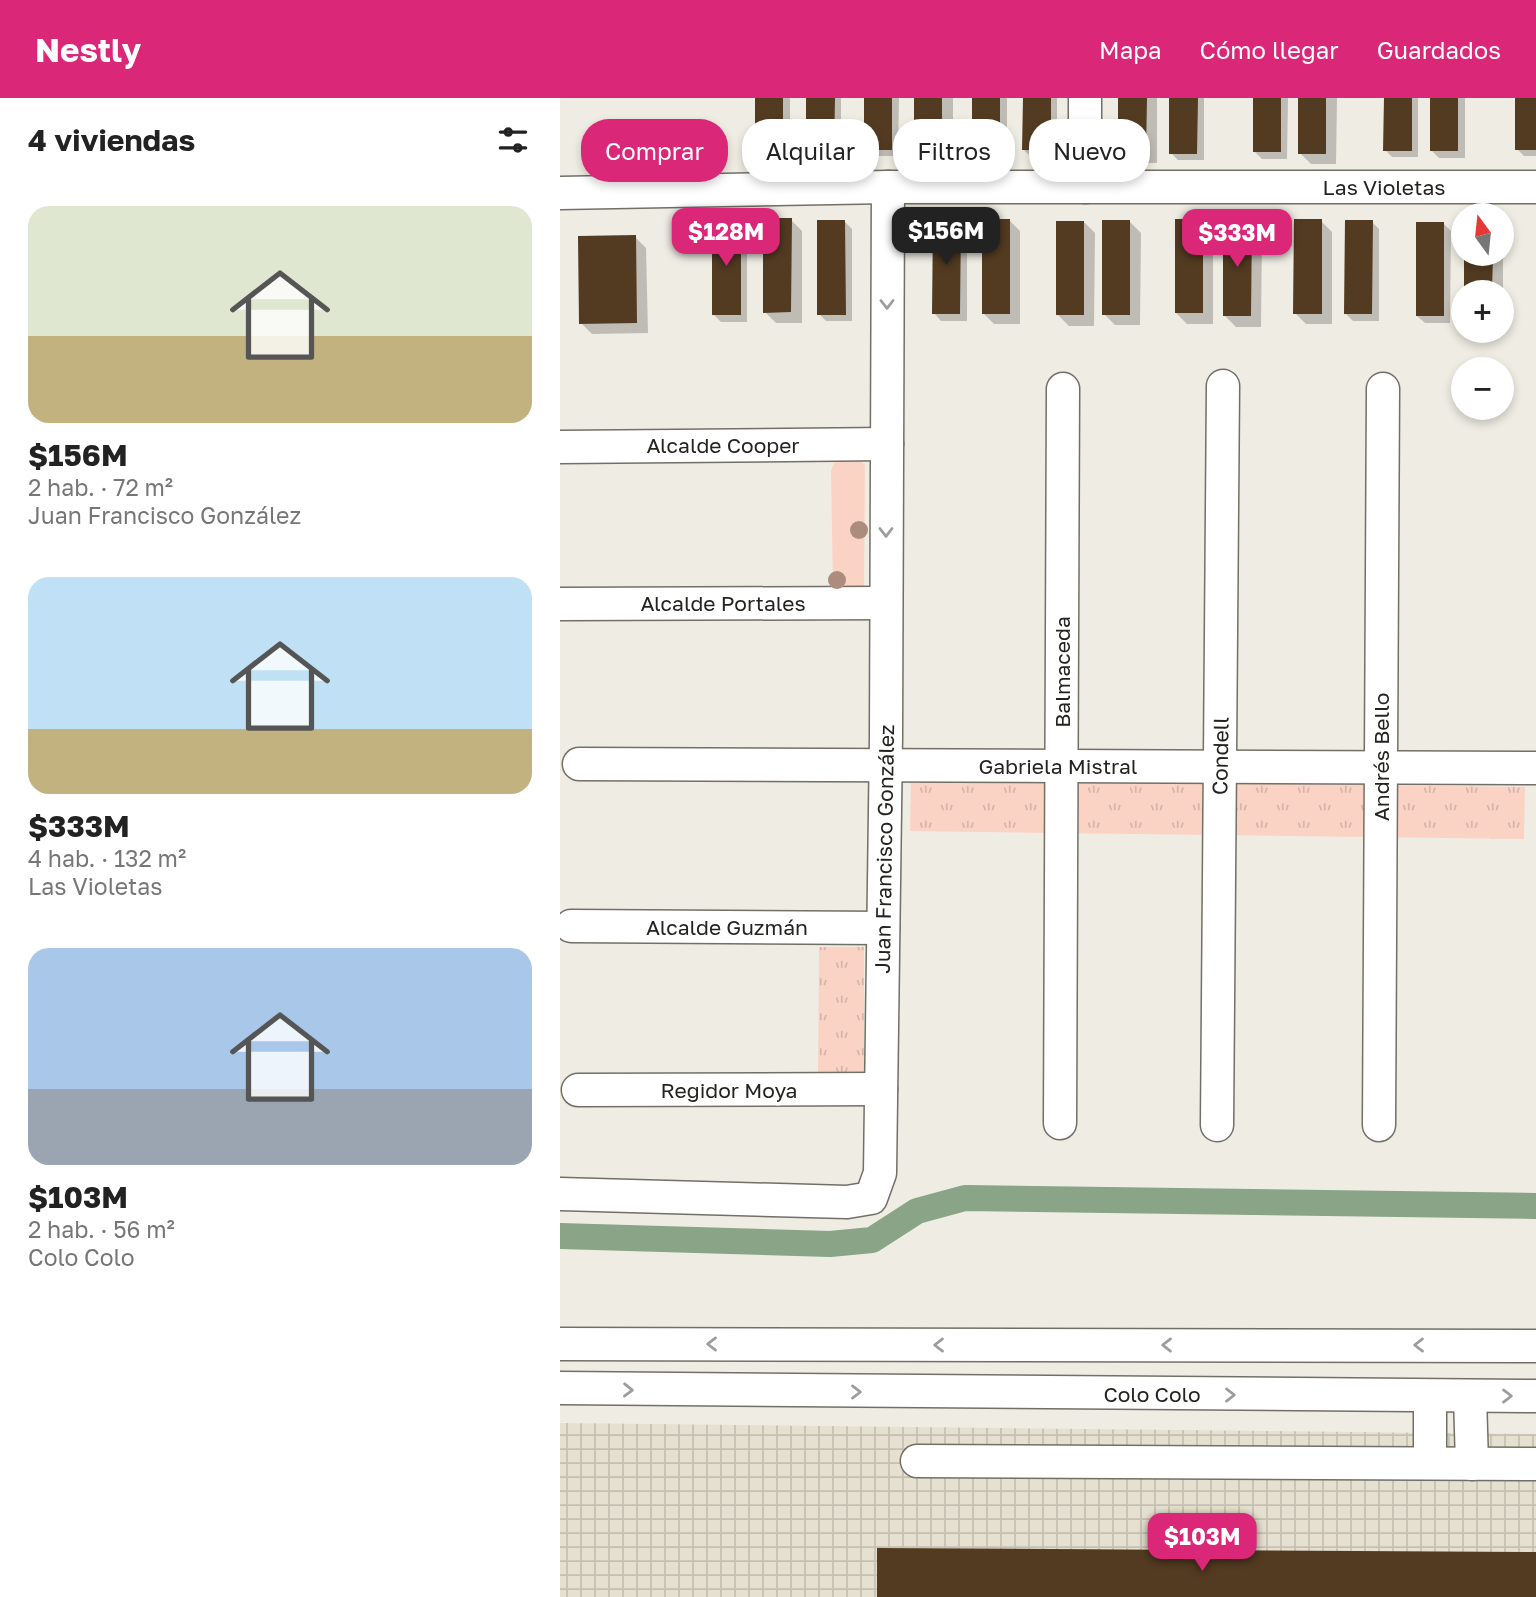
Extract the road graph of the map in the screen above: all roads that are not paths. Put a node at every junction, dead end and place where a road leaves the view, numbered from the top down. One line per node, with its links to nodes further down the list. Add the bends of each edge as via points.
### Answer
1 (1085, 98): 3 (street)
2 (888, 187): 3 (street, Las Violetas); 5 (street, Las Violetas); 9 (street, Juan Francisco González, one-way to 9)
3 (1085, 187): 4 (street, Las Violetas)
4 (1536, 187)
5 (560, 193)
6 (1223, 386): 16 (street, Condell)
7 (1063, 389): 15 (street, Balmaceda)
8 (1383, 389): 17 (street, Andrés Bello)
9 (887, 444): 10 (street, Alcalde Cooper); 11 (street, Juan Francisco González, one-way to 11)
10 (560, 447)
11 (886, 603): 12 (street, Alcalde Portales); 14 (street, Juan Francisco González)
12 (560, 604)
13 (579, 764): 14 (street, Gabriela Mistral)
14 (885, 765): 15 (street, Gabriela Mistral); 20 (street, Juan Francisco González)
15 (1062, 766): 16 (street, Gabriela Mistral); 23 (street, Balmaceda)
16 (1220, 766): 17 (street, Gabriela Mistral); 24 (street, Condell)
17 (1381, 767): 18 (street, Gabriela Mistral); 25 (street, Andrés Bello)
18 (1536, 768)
19 (571, 926): 20 (street, Alcalde Guzmán)
20 (883, 928): 21 (street, Juan Francisco González)
21 (881, 1089): 22 (street, Regidor Moya); 26 (street, Juan Francisco González, via 880,1173 871,1198 847,1202)
22 (578, 1090)
23 (1060, 1123)
24 (1217, 1125)
25 (1379, 1125)
26 (560, 1194)
27 (560, 1344): 28 (street, one-way to 27)
28 (799, 1344): 29 (street, one-way to 28); 32 (street, via 775,1364)
29 (1462, 1346): 30 (street); 33 (street)
30 (1536, 1346)
31 (560, 1388): 32 (street, Colo Colo, one-way to 32)
32 (769, 1391): 33 (street, Colo Colo, one-way to 33)
33 (1454, 1396): 34 (street, Colo Colo, one-way to 34); 36 (street); 37 (street)
34 (1536, 1396)
35 (918, 1461): 36 (street)
36 (1430, 1463): 37 (street)
37 (1472, 1464): 38 (street)
38 (1536, 1464)

